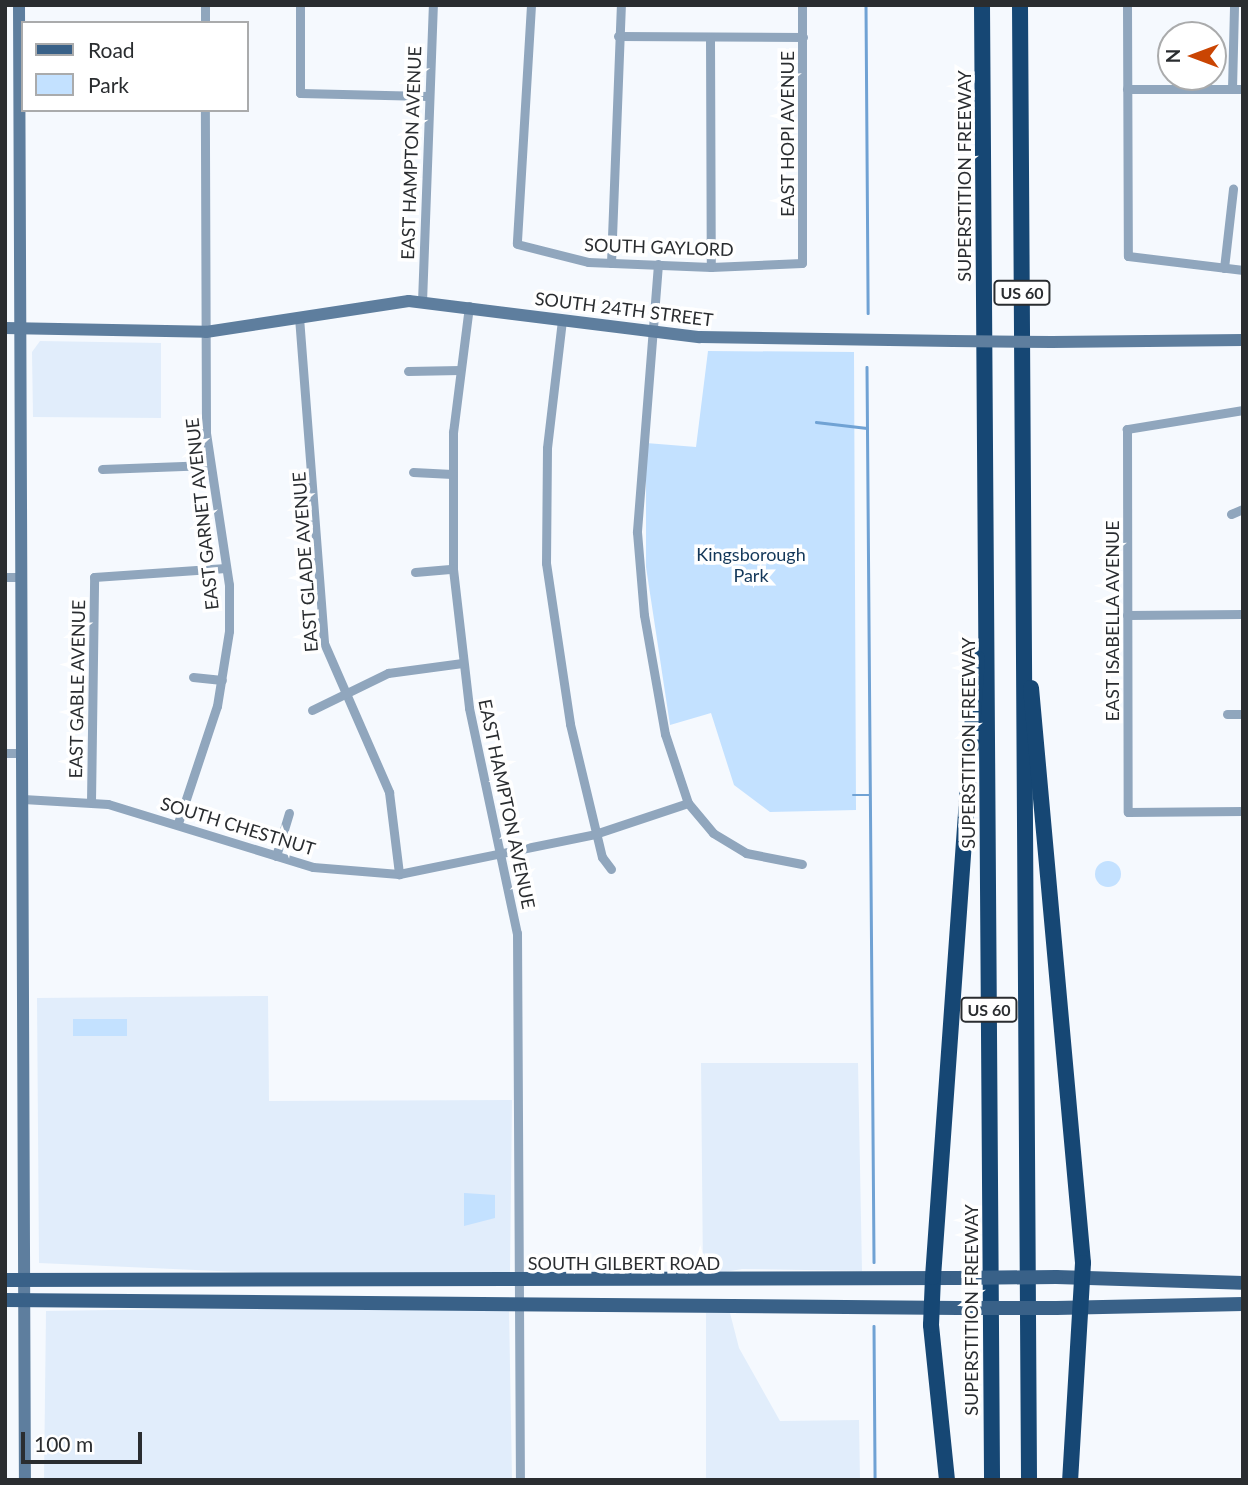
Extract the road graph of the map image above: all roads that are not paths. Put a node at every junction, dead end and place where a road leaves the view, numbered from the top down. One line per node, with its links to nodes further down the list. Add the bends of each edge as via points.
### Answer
1 (19, 5): 30 (main road)
2 (300, 5): 16 (street, via 300,93)
3 (433, 5): 16 (street, EAST HAMPTON AVENUE)
4 (531, 5): 19 (street, SOUTH GAYLORD, via 517,244)
5 (621, 5): 11 (street)
6 (803, 5): 13 (street, EAST HOPI AVENUE)
7 (982, 5): 43 (highway, SUPERSTITION FREEWAY / US 60)
8 (1020, 5): 51 (highway, US 60)
9 (1127, 5): 14 (street)
10 (1234, 5): 15 (street)
11 (618, 36): 12 (street); 19 (street)
12 (710, 37): 13 (street); 22 (street)
13 (803, 37): 20 (street, EAST HOPI AVENUE)
14 (1127, 89): 15 (street); 23 (street, via 1128,256)
15 (1237, 89)
16 (427, 96): 25 (street, EAST HAMPTON AVENUE)
17 (205, 112): 31 (street, EAST GARNET AVENUE)
18 (1233, 189): 23 (street)
19 (611, 263): 21 (street, SOUTH GAYLORD)
20 (802, 263): 22 (street, SOUTH GAYLORD)
21 (658, 264): 22 (street, SOUTH GAYLORD); 32 (street)
22 (711, 267)
23 (1224, 268): 24 (street)
24 (1243, 270)
25 (422, 302): 26 (main road, SOUTH 24TH STREET); 27 (main road, SOUTH 24TH STREET, via 359,304)
26 (469, 306): 28 (main road, SOUTH 24TH STREET); 34 (street, EAST HAMPTON AVENUE)
27 (299, 317): 31 (main road, SOUTH 24TH STREET); 55 (street, EAST GLADE AVENUE, via 324,643)
28 (562, 320): 32 (main road, SOUTH 24TH STREET); 67 (street, via 547,448 546,563 556,656)
29 (5, 328): 30 (main road, SOUTH 24TH STREET)
30 (20, 328): 31 (main road, SOUTH 24TH STREET); 47 (main road)
31 (205, 332): 37 (street, EAST GARNET AVENUE)
32 (654, 332): 33 (main road, SOUTH 24TH STREET, bridge, via 953,341); 63 (street, via 639,460 640,577 657,694)
33 (1243, 340)
34 (460, 370): 35 (street); 40 (street, EAST HAMPTON AVENUE)
35 (408, 371)
36 (1243, 410): 50 (street, EAST ISABELLA AVENUE, via 1127,429)
37 (210, 465): 38 (street); 44 (street, EAST GARNET AVENUE)
38 (102, 469)
39 (413, 472): 40 (street)
40 (452, 474): 45 (street, EAST HAMPTON AVENUE)
41 (1243, 509): 42 (street)
42 (1231, 514)
43 (986, 539): 73 (highway); 86 (highway, SUPERSTITION FREEWAY / US 60)
44 (226, 568): 54 (street, EAST GARNET AVENUE); 62 (street, EAST GABLE AVENUE, via 94,577)
45 (453, 569): 46 (street); 52 (street, EAST HAMPTON AVENUE)
46 (415, 572)
47 (21, 577): 48 (street); 59 (main road)
48 (5, 578)
49 (1243, 614): 50 (street)
50 (1127, 615): 64 (street, EAST ISABELLA AVENUE, via 1128,812)
51 (1024, 662): 74 (highway, via 1038,716 1045,874); 87 (highway, US 60)
52 (462, 663): 55 (street, via 388,673); 69 (street, EAST HAMPTON AVENUE)
53 (193, 677): 54 (street)
54 (222, 680): 66 (street, EAST GARNET AVENUE)
55 (343, 694): 56 (street); 72 (street, EAST GLADE AVENUE, via 388,793)
56 (313, 710)
57 (1227, 714): 58 (street)
58 (1243, 714)
59 (23, 752): 60 (street); 61 (main road)
60 (5, 753)
61 (23, 799): 62 (street, SOUTH CHESTNUT); 75 (main road)
62 (91, 802): 66 (street, SOUTH CHESTNUT)
63 (688, 803): 67 (street, SOUTH CHESTNUT); 70 (street, via 713,833 746,853)
64 (1243, 811)
65 (289, 813): 68 (street)
66 (178, 823): 68 (street, SOUTH CHESTNUT)
67 (595, 834): 69 (street, SOUTH CHESTNUT); 71 (street)
68 (276, 856): 72 (street, SOUTH CHESTNUT, via 313,867)
69 (504, 856): 72 (street, SOUTH CHESTNUT); 76 (street, EAST HAMPTON AVENUE, via 518,944)
70 (802, 864)
71 (611, 869)
72 (399, 874)
73 (933, 1277): 74 (main road, SOUTH GILBERT ROAD, bridge); 76 (main road, SOUTH GILBERT ROAD); 81 (highway)
74 (1082, 1278): 77 (main road, SOUTH GILBERT ROAD); 82 (highway)
75 (12, 1280): 76 (main road, SOUTH GILBERT ROAD); 78 (main road)
76 (519, 1283): 79 (street, EAST HAMPTON AVENUE)
77 (1243, 1283)
78 (13, 1300): 79 (main road); 83 (main road)
79 (519, 1300): 81 (main road); 84 (street, EAST HAMPTON AVENUE)
80 (1243, 1304): 82 (main road)
81 (932, 1307): 82 (main road, bridge); 85 (highway)
82 (1081, 1308): 88 (highway)
83 (25, 1480)
84 (520, 1480)
85 (947, 1480)
86 (992, 1480)
87 (1029, 1480)
88 (1070, 1480)

